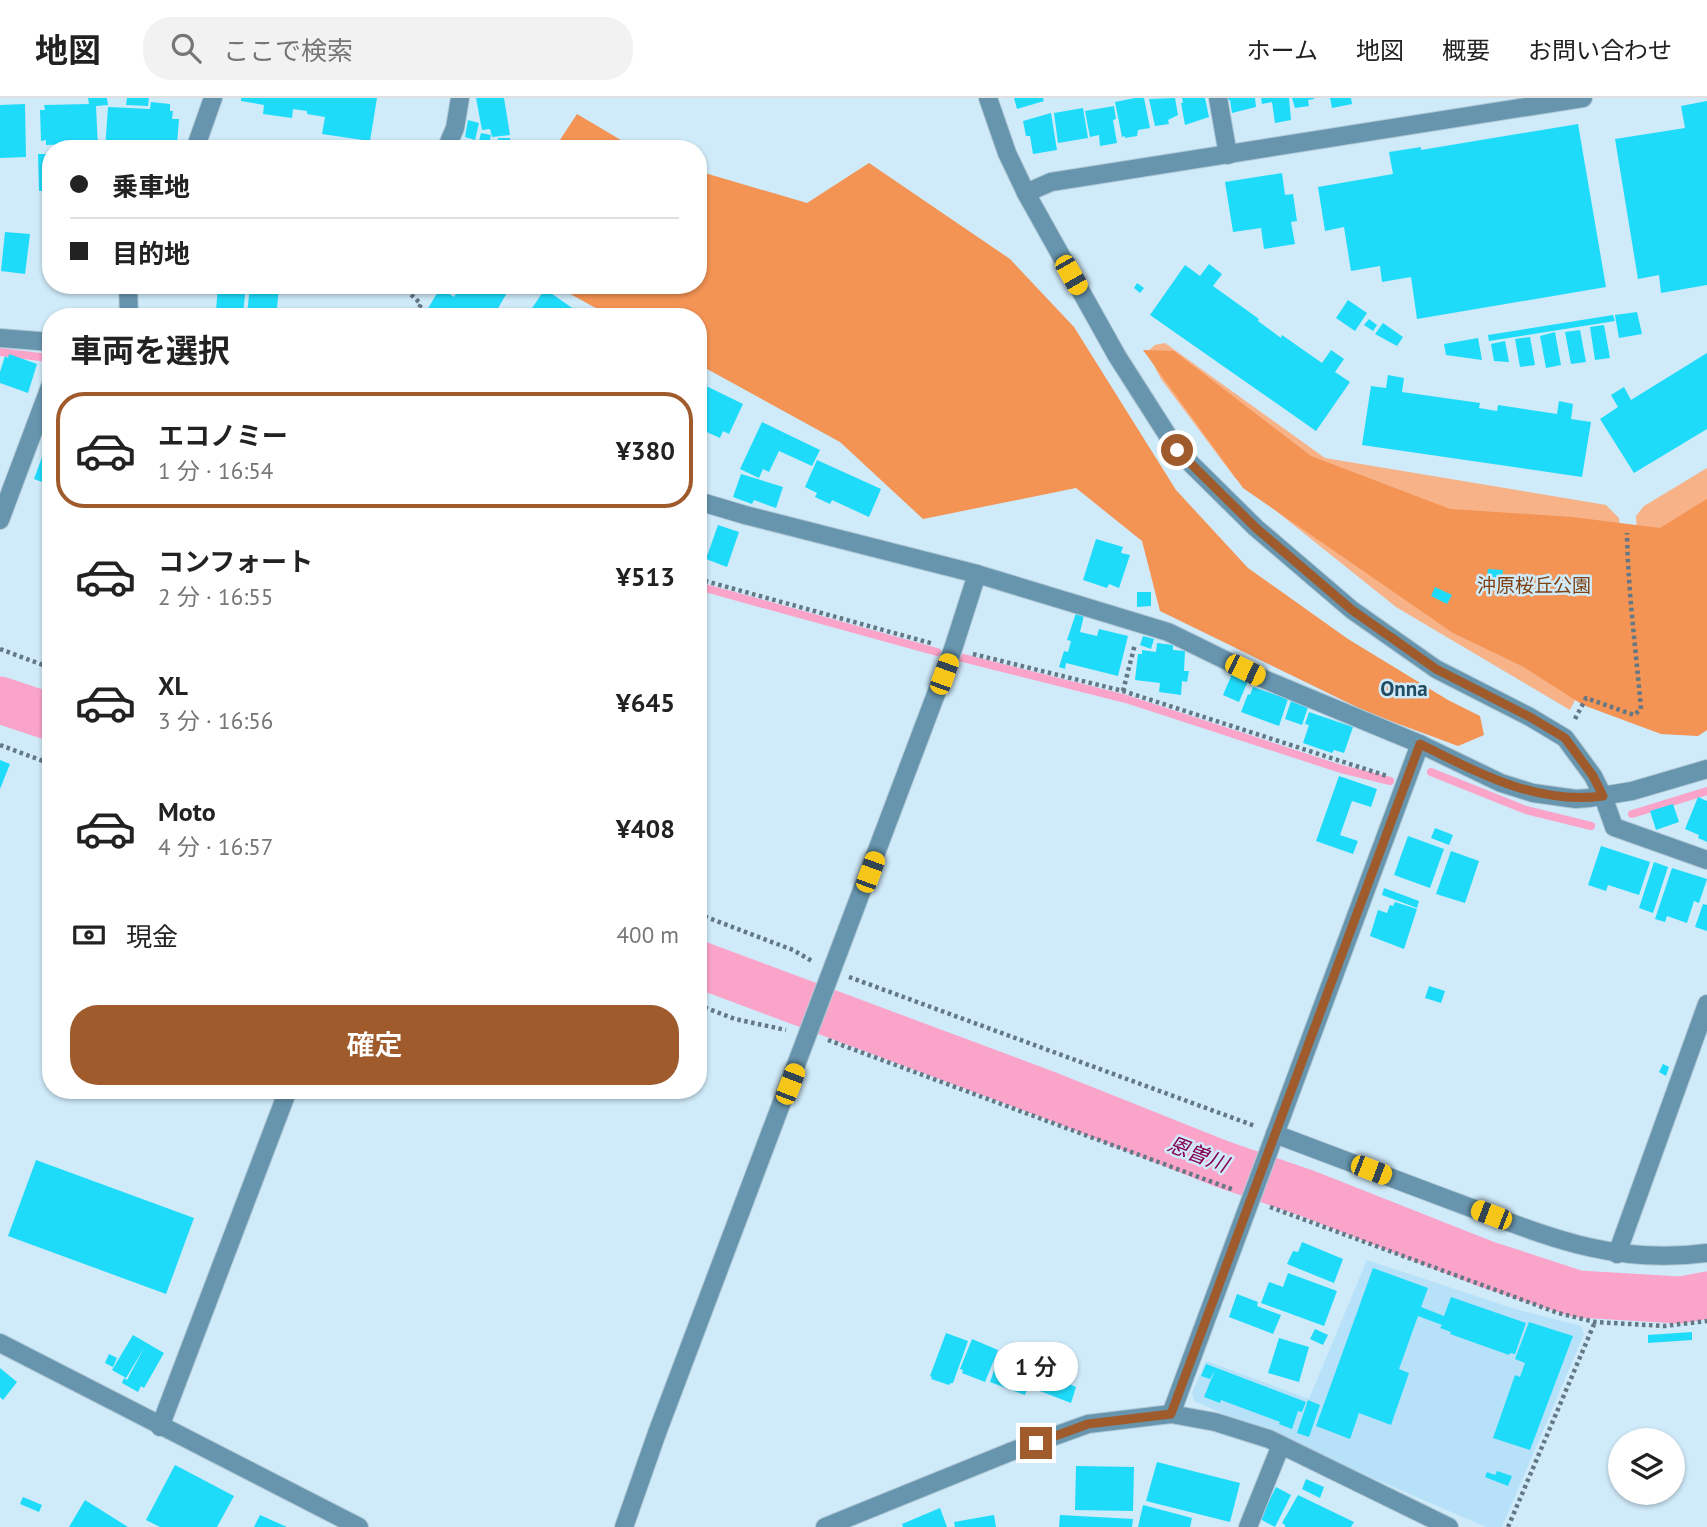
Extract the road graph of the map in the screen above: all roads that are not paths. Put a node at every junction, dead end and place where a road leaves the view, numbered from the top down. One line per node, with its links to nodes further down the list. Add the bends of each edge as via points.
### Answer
1 (213, 98): 7 (street)
2 (460, 98): 8 (street)
3 (988, 98): 10 (street)
4 (1218, 98): 9 (street)
5 (1583, 98): 6 (street)
6 (1554, 100): 9 (street)
7 (198, 140)
8 (450, 140)
9 (1228, 155): 10 (street, via 1051,182)
10 (1026, 193): 19 (street, via 1117,356 1194,469 1352,610 1436,669 1565,738)
11 (0, 338): 12 (street)
12 (42, 341)
13 (42, 408): 15 (street)
14 (707, 504): 16 (street)
15 (0, 520)
16 (977, 574): 17 (street, via 1168,632 1266,680); 31 (street, via 953,649)
17 (1420, 744): 19 (street, via 1501,783 1533,793 1576,799); 23 (street)
18 (1707, 769): 19 (street)
19 (1603, 796): 20 (street, via 1614,827)
20 (1707, 860)
21 (1707, 1004): 25 (street)
22 (285, 1099): 28 (street)
23 (1274, 1137): 25 (street, via 1539,1233); 27 (street)
24 (1707, 1253): 25 (street, via 1675,1257)
25 (1618, 1254)
26 (0, 1343): 28 (street)
27 (1171, 1414): 29 (street, via 1215,1422); 32 (street, via 1088,1424)
28 (160, 1427): 30 (street)
29 (1282, 1445): 33 (street); 34 (street)
30 (359, 1527)
31 (624, 1527)
32 (825, 1527)
33 (1248, 1527)
34 (1449, 1527)

